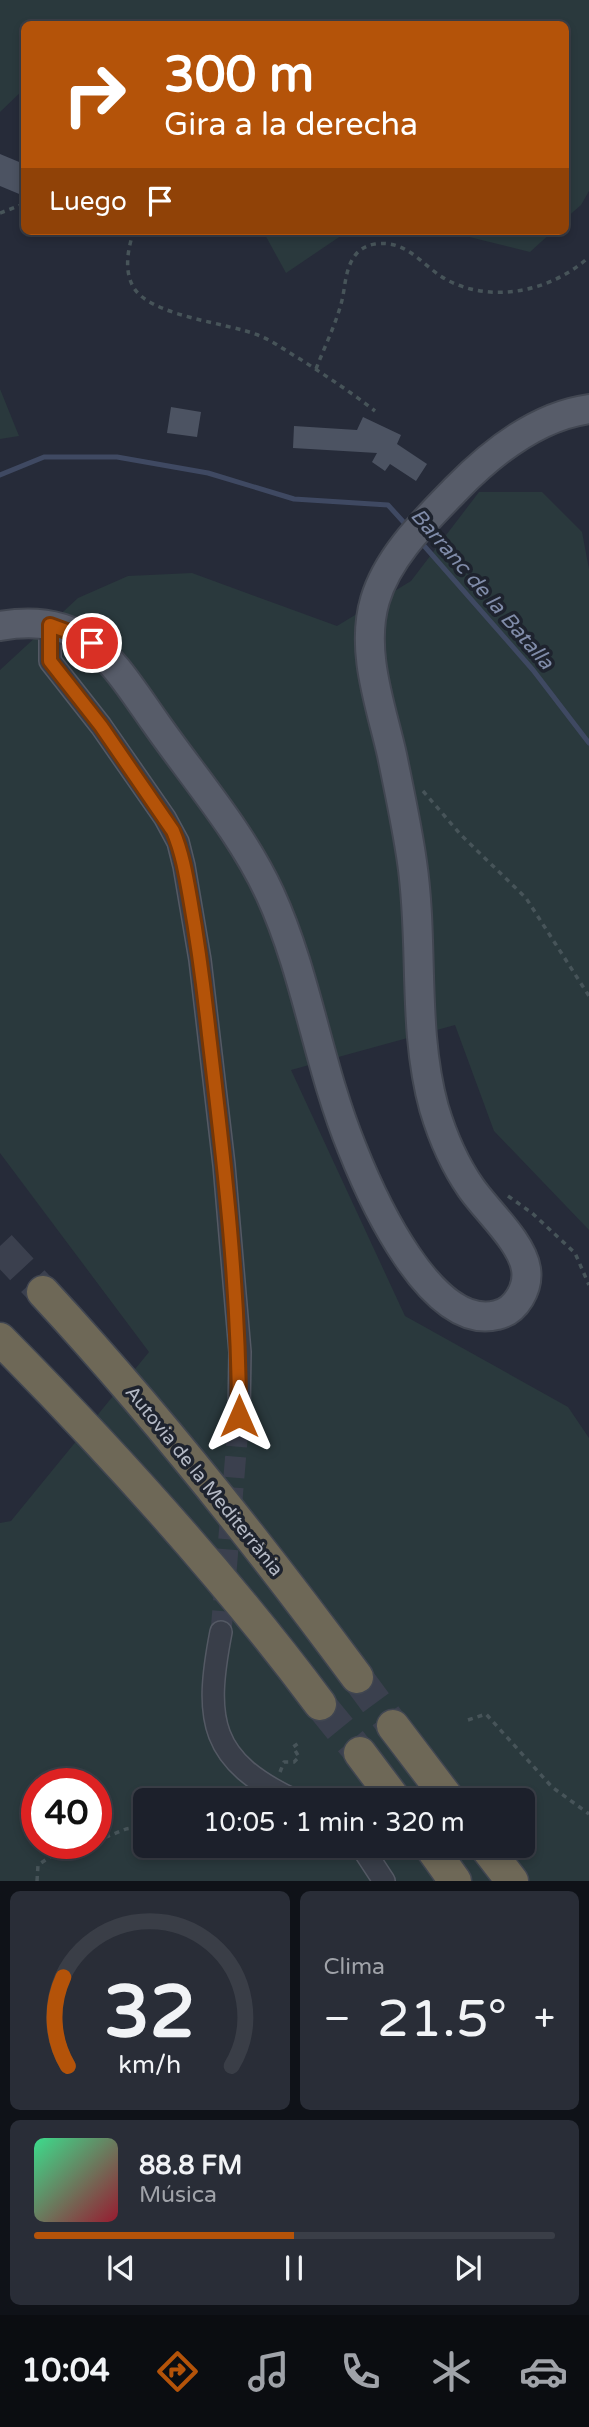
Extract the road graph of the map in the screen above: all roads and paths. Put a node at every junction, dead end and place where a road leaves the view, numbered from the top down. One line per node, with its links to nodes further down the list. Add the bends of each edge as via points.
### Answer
1 (21, 205): 2 (path)
2 (0, 213)
3 (133, 235): 5 (path, via 127,265 139,295 165,308 255,334)
4 (589, 257): 5 (path, via 544,284 496,293 450,281 401,247 381,243 365,247 354,256)
5 (316, 369): 7 (path)
6 (589, 410): 8 (main road, via 572,412 491,455 423,523 394,562 376,598 369,638 412,863 421,1004 435,1110 468,1184 514,1244 527,1270 520,1298 498,1315 475,1315 446,1303 413,1264 351,1147 283,925 254,862 112,663 92,643)
7 (376, 411)
8 (50, 625): 9 (main road); 16 (street, via 50,661 165,818 184,866 224,1165 240,1352)
9 (0, 626)
10 (418, 785): 11 (path, via 526,898)
11 (589, 996)
12 (498, 1188): 13 (path, via 575,1253)
13 (589, 1285)
14 (43, 1292): 18 (highway, Autovia de la Mediterrània, via 228,1506)
15 (0, 1339): 19 (highway, via 158,1505)
16 (239, 1416)
17 (221, 1632): 24 (street, via 212,1676 216,1725 239,1765)
18 (357, 1677)
19 (320, 1704)
20 (468, 1720): 28 (path, via 486,1714 552,1787)
21 (393, 1726): 27 (highway)
22 (300, 1742): 25 (path, via 293,1748 299,1757 284,1762 281,1769)
23 (360, 1753): 26 (highway)
24 (271, 1788)
25 (287, 1788)
26 (387, 1788)
27 (440, 1788)
28 (589, 1814)
29 (133, 1828): 30 (path)
30 (112, 1835)
31 (369, 1858): 36 (street)
32 (439, 1858): 37 (highway)
33 (494, 1858): 38 (highway)
34 (46, 1859): 35 (path, via 38,1865)
35 (37, 1881)
36 (384, 1881)
37 (455, 1881)
38 (512, 1881)

